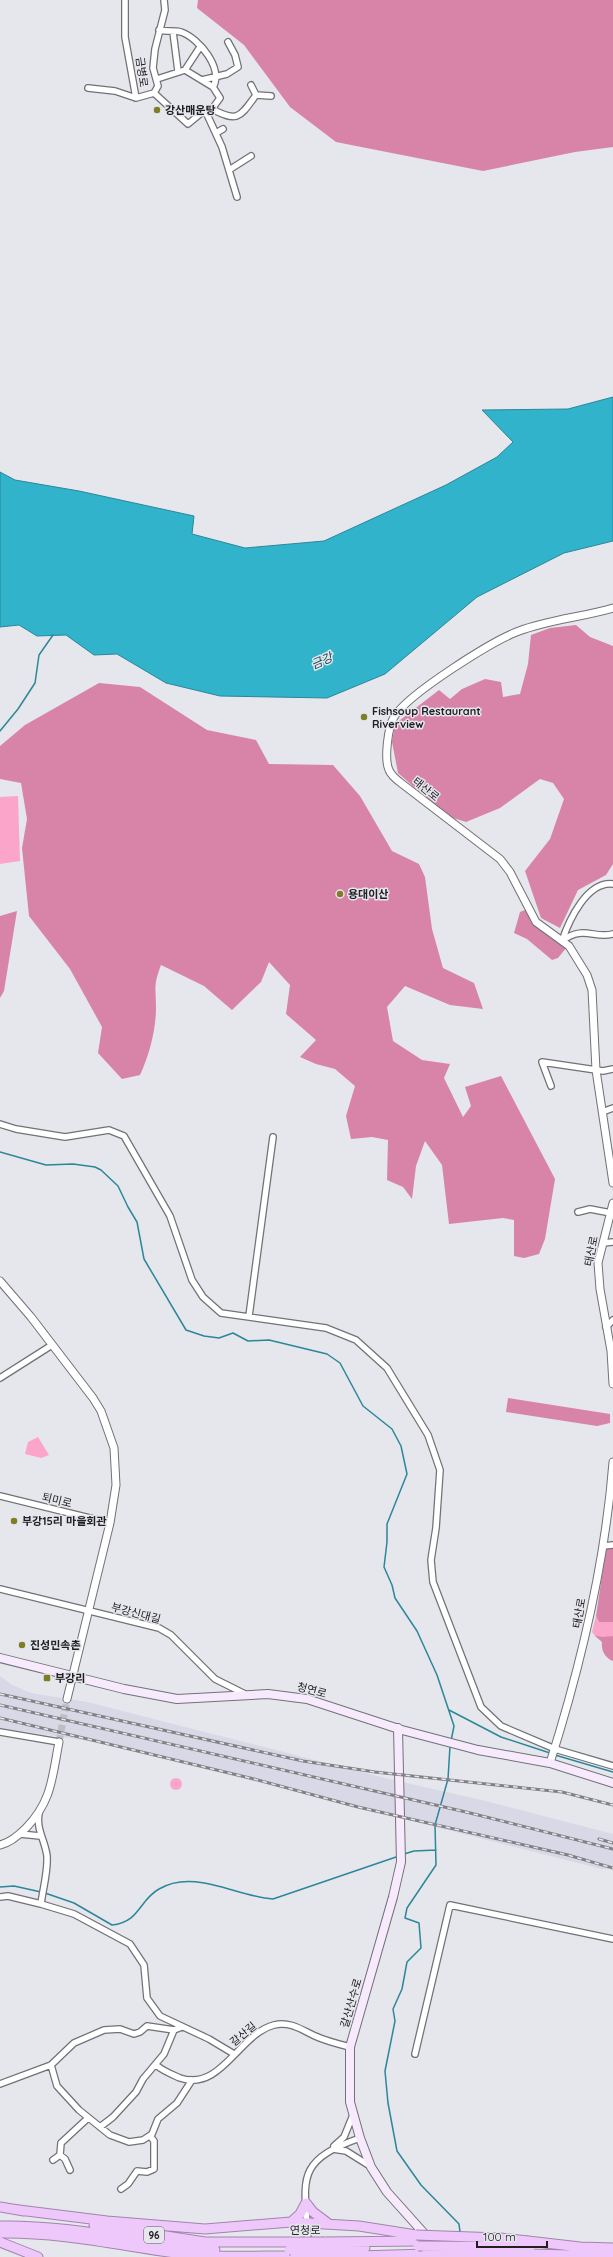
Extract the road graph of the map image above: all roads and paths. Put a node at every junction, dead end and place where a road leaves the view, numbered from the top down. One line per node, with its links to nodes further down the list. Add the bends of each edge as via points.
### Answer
1 (124, 0): 18 (street, 금병로, via 125,37)
2 (164, 0): 3 (street, via 165,10)
3 (159, 30): 4 (street); 10 (street, via 153,68)
4 (173, 32): 6 (street, via 188,35); 8 (street)
5 (228, 42): 9 (street, via 238,68)
6 (200, 47): 7 (street); 9 (street, via 213,64)
7 (185, 70): 8 (street); 11 (street)
8 (178, 71): 10 (street)
9 (216, 77): 11 (street); 13 (street)
10 (157, 79): 15 (street, via 158,86)
11 (202, 80): 13 (street)
12 (251, 85): 16 (street)
13 (213, 87): 19 (street, via 220,98)
14 (88, 88): 18 (street, 금병로)
15 (154, 93): 18 (street); 20 (street, via 188,124)
16 (256, 95): 17 (street); 19 (street, via 240,115 233,118)
17 (271, 96)
18 (136, 98)
19 (212, 109): 20 (street)
20 (205, 110): 22 (street)
21 (223, 129): 22 (street)
22 (216, 133): 24 (street)
23 (251, 156): 24 (street)
24 (229, 170): 25 (street)
25 (237, 196)
26 (613, 608): 29 (street, 태산로, via 531,627 499,640 457,666 403,706 394,717 389,736 387,761 393,776 500,859 510,872 536,922)
27 (613, 884): 29 (street, via 599,885 590,890)
28 (613, 934): 29 (street, via 578,933)
29 (562, 940): 31 (street, 태산로, via 576,957 592,990)
30 (613, 1069): 31 (street)
31 (596, 1070): 32 (street, via 542,1062); 34 (street, 태산로)
32 (551, 1086)
33 (613, 1108): 34 (street)
34 (602, 1112): 37 (street, 태산로)
35 (0, 1124): 45 (street, via 65,1137 109,1130 124,1136 170,1216 192,1280 203,1297 221,1313)
36 (273, 1137): 45 (street)
37 (612, 1165): 38 (street, 태산로)
38 (613, 1183)
39 (613, 1203): 41 (street, 태산로)
40 (578, 1212): 41 (street, via 590,1209)
41 (611, 1213): 43 (street, 태산로)
42 (613, 1242): 43 (street)
43 (603, 1243): 47 (street, 태산로, via 598,1262 598,1277)
44 (0, 1281): 48 (street)
45 (249, 1316): 65 (street, via 326,1328 356,1340 387,1368 428,1435 440,1470 431,1560 434,1582 481,1707 501,1726)
46 (613, 1320): 47 (street)
47 (609, 1332): 50 (street, 태산로)
48 (52, 1344): 49 (street); 53 (street, via 93,1398 108,1430 117,1469)
49 (0, 1378)
50 (613, 1384)
51 (613, 1462): 55 (street, 태산로)
52 (0, 1496): 53 (street, 퇴미로)
53 (110, 1524): 57 (street)
54 (613, 1545): 55 (street)
55 (603, 1546): 65 (street, 태산로, via 581,1661)
56 (0, 1589): 57 (street, 부강신대길)
57 (87, 1610): 59 (street); 60 (street, 부강신대길, via 159,1628 171,1635 215,1679)
58 (0, 1658): 59 (main road, 청연로)
59 (72, 1676): 60 (main road, 청연로, via 177,1699); 61 (street)
60 (247, 1695): 62 (main road, 청연로, via 268,1694 306,1699)
61 (67, 1699)
62 (400, 1729): 66 (main road, 청연로, via 478,1750); 78 (main road, 갈산산수로, via 401,1856 393,1897)
63 (0, 1732): 64 (street)
64 (59, 1742): 69 (street, via 52,1782 46,1803)
65 (555, 1749): 66 (street, 태산로); 67 (street)
66 (551, 1762): 68 (main road, 청연로)
67 (613, 1766)
68 (613, 1783)
69 (39, 1813): 70 (street); 71 (street, via 37,1823)
70 (20, 1834): 71 (street); 72 (street)
71 (40, 1836): 74 (street, via 45,1844 47,1859)
72 (0, 1846)
73 (0, 1897): 74 (street)
74 (41, 1902): 76 (street, via 74,1914 130,1944 144,1965 145,1987 151,2006 160,2016)
75 (613, 1939): 80 (street, via 450,1905)
76 (182, 2027): 77 (street); 79 (street)
77 (174, 2030): 81 (street, via 155,2025 147,2026 134,2034 120,2029 104,2030 74,2043); 82 (street, via 164,2054)
78 (350, 2047): 79 (street, 갈산길, via 286,2024 275,2024 255,2035); 85 (main road, 갈산산수로, via 349,2082)
79 (234, 2054): 83 (street, 갈산길, via 210,2076)
80 (415, 2054)
81 (50, 2065): 84 (street); 86 (street, via 57,2086)
82 (156, 2065): 83 (street, 갈산길, via 170,2074); 87 (street, via 143,2078 136,2092)
83 (192, 2080): 88 (street, via 177,2103 158,2119)
84 (0, 2084)
85 (353, 2115): 89 (main road, 갈산산수로); 90 (street, via 344,2137)
86 (88, 2118): 87 (street); 91 (street, via 61,2144)
87 (100, 2127): 88 (street, via 110,2135 129,2142)
88 (150, 2136): 95 (street, via 154,2141 154,2169 147,2172 137,2171)
89 (360, 2138): 90 (street); 93 (main road, 갈산산수로)
90 (330, 2149): 93 (street, via 350,2153); 96 (street, via 317,2158 309,2171)
91 (60, 2155): 92 (street); 94 (street)
92 (53, 2160)
93 (371, 2167): 113 (main road, 갈산산수로, via 387,2192)
94 (70, 2170)
95 (121, 2189)
96 (306, 2203): 99 (highway, via 300,2214); 100 (street); 101 (highway)
97 (0, 2207): 98 (highway, 연청로 / 96)
98 (19, 2210): 99 (highway, via 107,2221 205,2229); 108 (highway, 연청로 / 96, via 205,2242)
99 (291, 2222): 100 (highway)
100 (307, 2224): 101 (highway); 112 (street)
101 (329, 2224): 104 (highway)
102 (0, 2226): 108 (highway, 연청로, via 104,2234 212,2250)
103 (0, 2233): 108 (highway, 연청로, via 112,2242 191,2255)
104 (418, 2241): 106 (highway, 연청로 / 96, bridge); 109 (highway, 연청로 / 96)
105 (0, 2242): 111 (highway)
106 (529, 2248): 107 (highway, 연청로 / 96); 109 (highway, bridge, via 426,2254); 110 (highway)
107 (613, 2248)
108 (290, 2249): 109 (highway, 연청로 / 96, bridge); 109 (highway, bridge)
109 (324, 2250)
110 (613, 2256)
111 (38, 2257)
112 (308, 2257)
113 (445, 2257)

